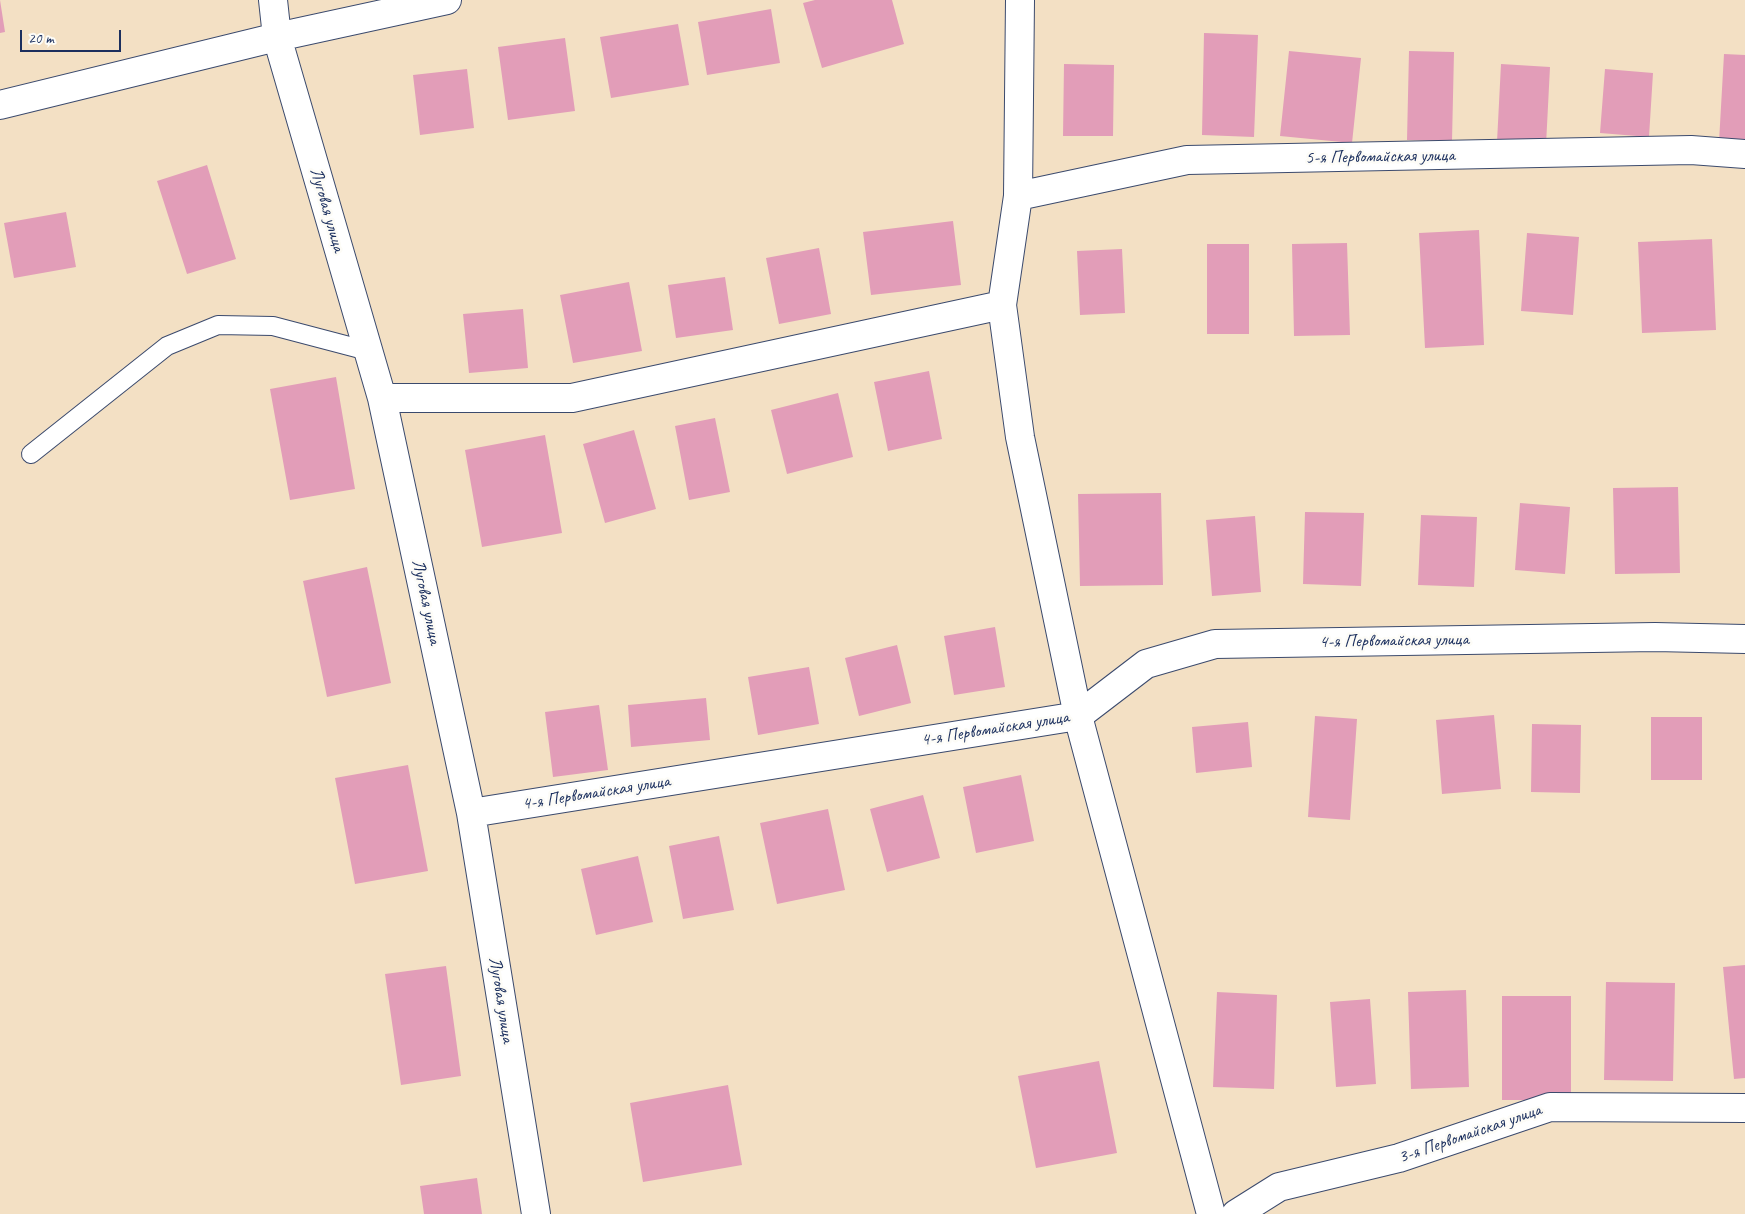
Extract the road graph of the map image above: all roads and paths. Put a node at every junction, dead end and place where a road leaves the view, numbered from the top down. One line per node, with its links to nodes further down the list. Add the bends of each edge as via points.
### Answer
1 (273, 0): 4 (street, Луговая улица)
2 (447, 0): 4 (street)
3 (1020, 0): 7 (street)
4 (277, 37): 5 (street); 9 (street, Луговая улица)
5 (0, 106)
6 (1745, 154): 7 (street, 5-я Первомайская улица, via 1691,150 1187,160)
7 (1018, 196): 8 (street)
8 (1002, 305): 10 (street, via 572,398); 13 (street, via 1020,437)
9 (368, 351): 10 (street, Луговая улица); 11 (lane, via 274,326 218,325 167,346)
10 (382, 398): 14 (street, Луговая улица)
11 (31, 454)
12 (1745, 639): 13 (street, 4-я Первомайская улица, via 1655,637 1215,644 1146,664)
13 (1078, 716): 14 (street, 4-я Первомайская улица); 17 (street)
14 (471, 813): 16 (street, Луговая улица)
15 (1745, 1108): 18 (street, 3-я Первомайская улица, via 1550,1106 1399,1158 1279,1187)
16 (536, 1214)
17 (1211, 1214)
18 (1236, 1214)

